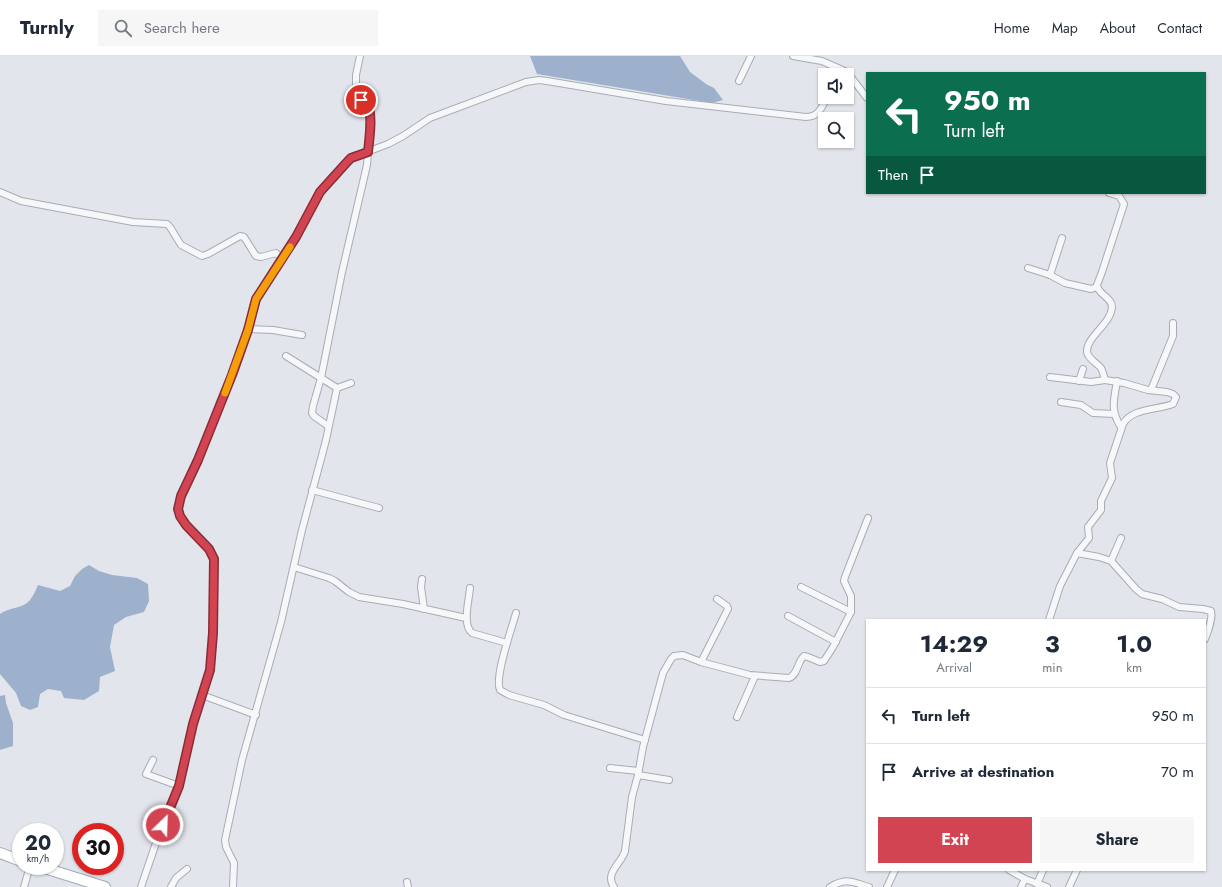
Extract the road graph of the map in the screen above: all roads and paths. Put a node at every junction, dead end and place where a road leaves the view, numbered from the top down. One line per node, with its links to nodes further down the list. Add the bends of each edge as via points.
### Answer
1 (360, 56): 9 (street, via 356,93 369,110)
2 (751, 56): 5 (street)
3 (793, 56): 4 (street, via 822,61)
4 (840, 68)
5 (739, 81)
6 (854, 81): 7 (street)
7 (866, 97)
8 (824, 104): 9 (street, via 819,113 806,117 666,101 547,81 533,81 447,110 396,140)
9 (368, 152): 13 (street, via 351,158 320,192); 23 (street, via 364,184 342,272)
10 (0, 192): 13 (street, via 21,201 140,223 165,224 170,227 181,245 200,255 208,254 240,236 244,237 256,256 276,253)
11 (1112, 194): 16 (street, via 1119,196 1124,204)
12 (1062, 238): 15 (street)
13 (283, 259): 18 (street, via 256,299)
14 (1028, 268): 15 (street)
15 (1050, 275): 16 (street, via 1065,283 1091,289)
16 (1097, 287): 24 (street, via 1111,302 1112,308 1107,320 1090,343 1087,353 1102,369)
17 (1173, 323): 29 (street, via 1173,336)
18 (248, 330): 19 (street, via 273,330); 56 (street, via 179,503 179,513 183,520 209,549 214,559 212,660)
19 (302, 335)
20 (286, 356): 23 (street)
21 (1083, 369): 25 (street)
22 (1050, 377): 25 (street)
23 (321, 378): 28 (street); 32 (street, via 312,413)
24 (1105, 380): 25 (street); 26 (street)
25 (1079, 381)
26 (1118, 382): 29 (street); 31 (street)
27 (351, 383): 28 (street)
28 (337, 388): 32 (street)
29 (1151, 390): 33 (street, via 1173,394 1174,403 1135,414 1126,419)
30 (1061, 402): 31 (street, via 1081,405 1093,413)
31 (1114, 414): 33 (street)
32 (328, 426): 34 (street)
33 (1121, 427): 38 (street, via 1110,463 1112,478 1101,501 1101,510 1088,527 1089,537)
34 (312, 490): 35 (street); 40 (street)
35 (380, 508)
36 (868, 518): 46 (street, via 844,581 851,596)
37 (1121, 538): 39 (street)
38 (1077, 553): 39 (street); 50 (street, via 1060,586)
39 (1111, 561): 51 (street, via 1142,594 1179,606 1211,611)
40 (294, 568): 45 (street, via 329,578 359,597); 57 (street)
41 (422, 579): 45 (street)
42 (801, 587): 46 (street)
43 (470, 588): 49 (street)
44 (717, 599): 54 (street, via 728,609)
45 (424, 609): 49 (street)
46 (851, 612): 52 (street)
47 (516, 613): 53 (street)
48 (788, 616): 52 (street)
49 (466, 618): 53 (street, via 468,629 472,633)
50 (1050, 619)
51 (1206, 636)
52 (836, 642): 55 (street, via 820,662 802,657 791,677)
53 (507, 643): 59 (street, via 498,682 501,691 544,705 564,716)
54 (701, 662): 55 (street); 59 (street, via 683,655 671,659 663,673)
55 (755, 676): 58 (street)
56 (202, 696): 57 (street); 64 (street)
57 (256, 715): 80 (street, via 242,760 226,832 226,847 234,863)
58 (737, 717)
59 (645, 740): 62 (street)
60 (152, 760): 64 (street, via 146,774)
61 (610, 768): 62 (street)
62 (638, 773): 63 (street); 81 (street, via 624,856 612,873 611,881)
63 (669, 780)
64 (179, 786): 78 (street)
65 (0, 853): 66 (main road)
66 (12, 858)
67 (186, 870): 79 (street, via 176,878)
68 (895, 871): 84 (street)
69 (1011, 871): 74 (street)
70 (1043, 871): 75 (street)
71 (1077, 871): 87 (street)
72 (64, 874): 77 (main road)
73 (27, 875): 76 (street)
74 (1025, 879): 75 (street); 85 (street)
75 (1037, 884): 86 (street)
76 (24, 887)
77 (106, 887)
78 (141, 887)
79 (171, 887)
80 (233, 887)
81 (614, 887)
82 (830, 887): 83 (street, via 844,881)
83 (869, 887)
84 (887, 887)
85 (1021, 887)
86 (1047, 887)
87 (1069, 887)

